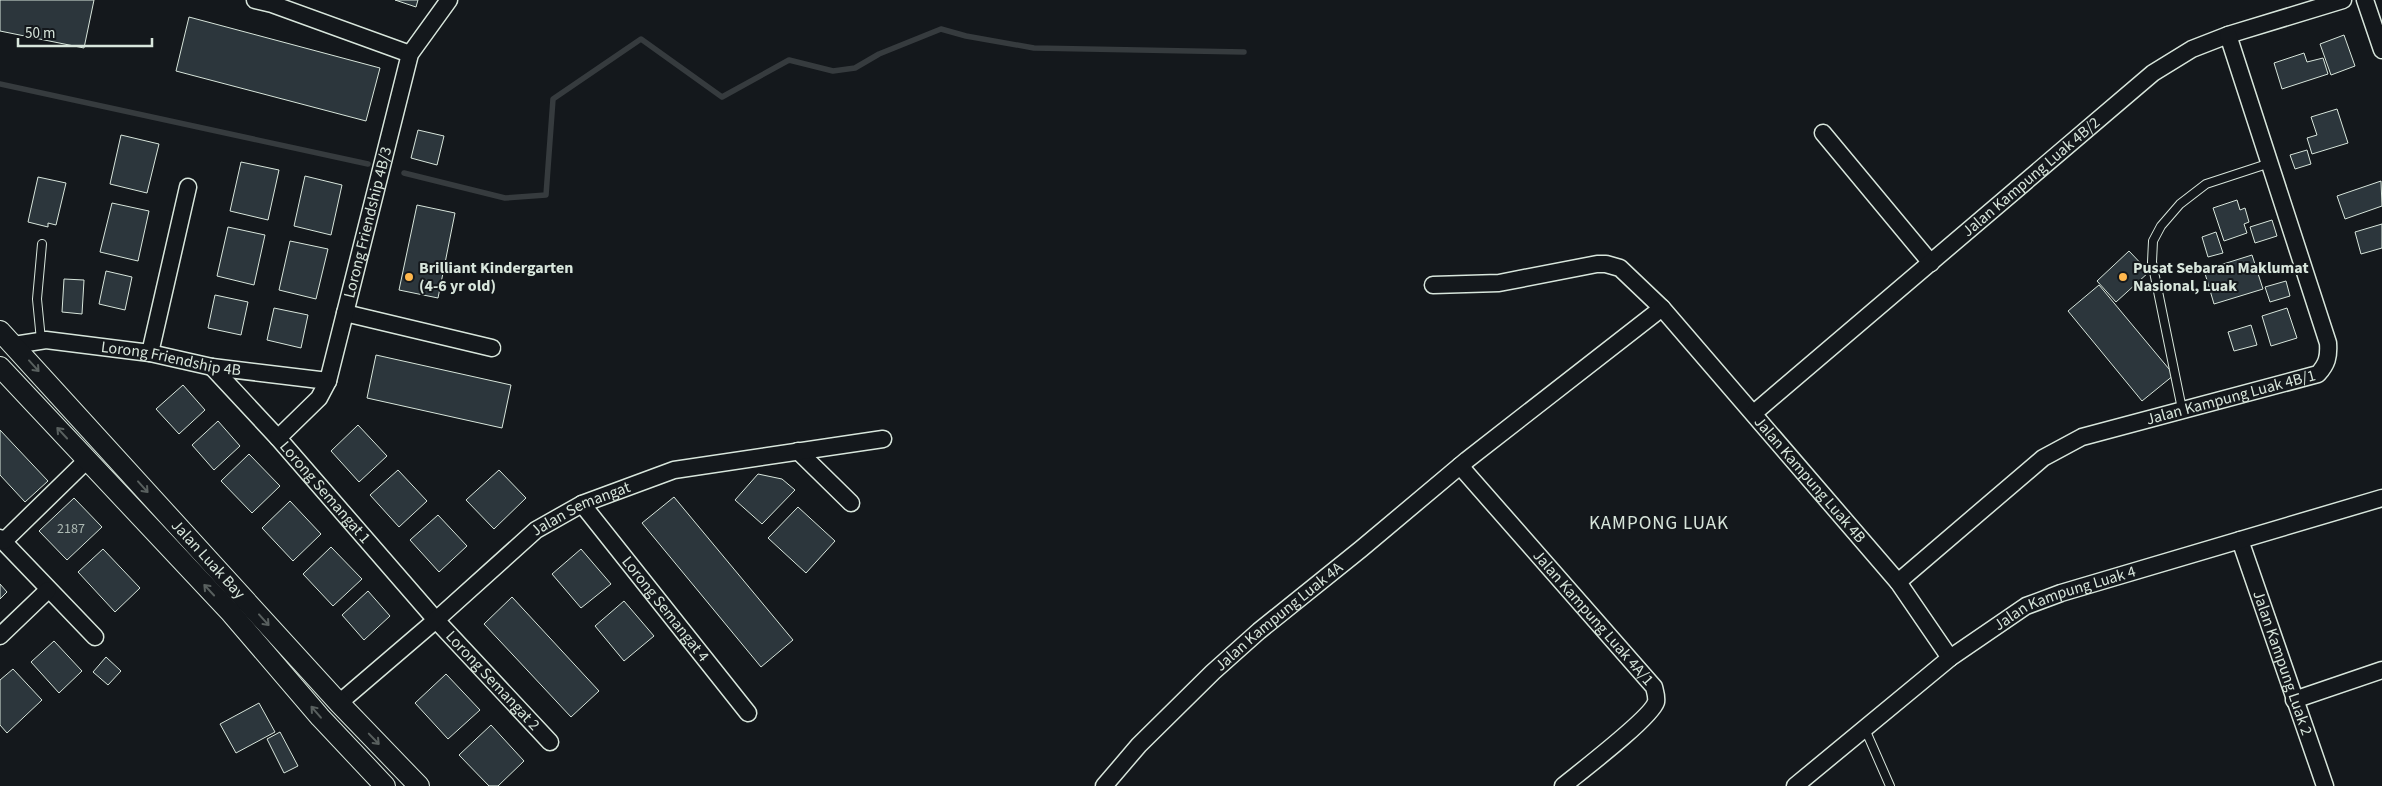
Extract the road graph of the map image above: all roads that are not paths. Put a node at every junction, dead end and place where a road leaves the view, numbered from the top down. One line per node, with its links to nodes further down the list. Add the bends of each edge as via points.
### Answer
1 (255, 0): 7 (street)
2 (449, 0): 7 (street, Lorong Friendship 4B/3)
3 (2343, 0): 5 (street, Jalan Kampung Luak 4B/2)
4 (2365, 0): 6 (street)
5 (2228, 35): 9 (street, Jalan Kampung Luak 4B/1); 12 (street, Jalan Kampung Luak 4B/2, via 2192,50 2153,73)
6 (2382, 50)
7 (410, 54): 15 (street, Lorong Friendship 4B/3)
8 (1823, 133): 12 (street)
9 (2270, 163): 24 (lane, via 2206,184 2180,204 2153,241 2152,262); 24 (street, Jalan Kampung Luak 4B/1, via 2328,344 2329,358 2318,374)
10 (188, 187): 20 (street)
11 (42, 244): 17 (lane, via 37,299)
12 (1931, 263): 25 (street, Jalan Kampung Luak 4B/2)
13 (1433, 285): 14 (street, Jalan Kampung Luak 4B, via 1499,283 1606,264 1620,268)
14 (1662, 308): 25 (street, Jalan Kampung Luak 4B); 30 (street, Jalan Kampung Luak 4A)
15 (345, 314): 19 (street); 23 (street, Lorong Friendship 4B/3)
16 (0, 331): 18 (street, Jalan Luak Bay)
17 (41, 340): 18 (street, Lorong Friendship 4B); 20 (street, Lorong Friendship 4B)
18 (14, 345): 44 (street, Jalan Luak Bay, one-way to 44)
19 (492, 348)
20 (150, 353): 22 (street, Lorong Friendship 4B)
21 (0, 367): 29 (street, Jalan Luak Bay, one-way to 21)
22 (212, 367): 23 (street, Lorong Friendship 4B); 26 (street, Lorong Semangat 1)
23 (328, 381): 26 (street, Lorong Friendship 4B/3, via 318,398)
24 (2182, 409): 36 (street, Jalan Kampung Luak 4B/1, via 2082,437 2043,458)
25 (1754, 413): 36 (street, Jalan Kampung Luak 4B)
26 (278, 438): 38 (street, Lorong Semangat 1)
27 (883, 440): 28 (street, Jalan Semangat)
28 (798, 450): 32 (street); 33 (street, Jalan Semangat, via 674,470)
29 (87, 460): 34 (street); 48 (street, Jalan Luak Bay, one-way to 29, via 231,613)
30 (1463, 463): 50 (street, Jalan Kampung Luak 4A, via 1218,667 1139,745); 51 (street, Jalan Kampung Luak 4A/1, via 1654,686 1656,703 1645,717)
31 (2382, 498): 35 (street, Jalan Kampung Luak 4)
32 (851, 503)
33 (582, 504): 38 (street, Jalan Semangat, via 536,530); 45 (street, Lorong Semangat 4)
34 (2, 540): 37 (street)
35 (2240, 540): 41 (street, Jalan Kampung Luak 4, via 2026,606); 43 (street, Jalan Kampung Luak 2)
36 (1898, 582): 41 (street, Jalan Kampung Luak 4B)
37 (48, 590): 39 (street); 40 (street)
38 (436, 620): 44 (street, Jalan Semangat); 47 (street, Lorong Semangat 2)
39 (0, 636)
40 (95, 637)
41 (1950, 658): 46 (street, Jalan Kampung Luak 4)
42 (2382, 670): 43 (street)
43 (2294, 700): 54 (street, Jalan Kampung Luak 2)
44 (339, 703): 49 (street, Jalan Luak Bay, one-way to 49)
45 (748, 713)
46 (1865, 729): 52 (street, Jalan Kampung Luak 4); 53 (lane)
47 (550, 742)
48 (384, 786)
49 (419, 786)
50 (1104, 786)
51 (1563, 786)
52 (1795, 786)
53 (1890, 786)
54 (2324, 786)

